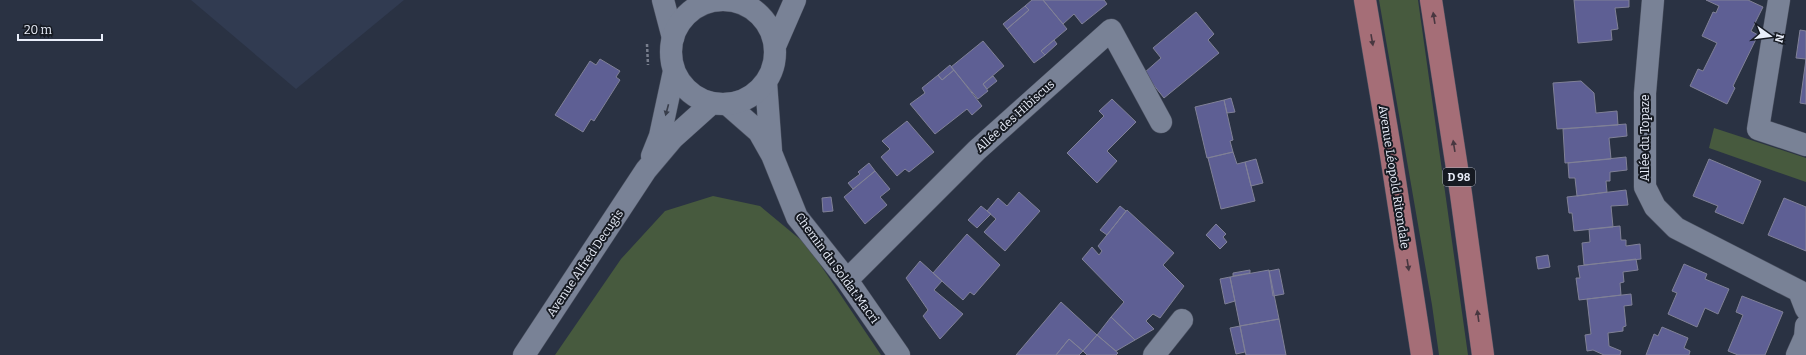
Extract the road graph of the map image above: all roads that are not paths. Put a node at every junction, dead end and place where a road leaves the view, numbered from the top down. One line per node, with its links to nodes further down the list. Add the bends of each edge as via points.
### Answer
1 (663, 0): 9 (street)
2 (716, 0): 8 (street); 9 (street, via 702,4 689,13 679,24)
3 (795, 0): 10 (street)
4 (1365, 0): 25 (highway, Avenue Léopold Ritondale, one-way to 25)
5 (1431, 0): 26 (highway, D 98, one-way to 5)
6 (1653, 0): 19 (street, Allée du Topaze, via 1645,93 1645,187 1655,207 1676,228 1799,292)
7 (1779, 0): 15 (street, via 1758,129)
8 (744, 1): 10 (street, via 766,23)
9 (673, 38): 11 (street, via 671,55)
10 (775, 46): 12 (street, via 774,65)
11 (674, 71): 13 (street, via 689,92 700,99); 17 (street, Avenue Alfred Decugis, one-way to 17, via 660,136)
12 (766, 82): 13 (street, via 749,98); 16 (street, Chemin du Soldat Macri)
13 (720, 104): 16 (street, Chemin du Soldat Macri, via 759,132); 17 (street, Avenue Alfred Decugis, via 673,138)
14 (1161, 122): 18 (street, Allée des Hibiscus, via 1111,30 977,150)
15 (1806, 145)
16 (772, 155): 18 (street, Chemin du Soldat Macri, via 797,217)
17 (646, 170): 22 (street, Avenue Alfred Decugis)
18 (847, 280): 23 (street, Chemin du Soldat Macri)
19 (1806, 309)
20 (1182, 320): 24 (street)
21 (1806, 326): 27 (street, via 1805,337)
22 (524, 355)
23 (899, 355)
24 (1154, 355)
25 (1422, 355)
26 (1483, 355)
27 (1797, 355)

